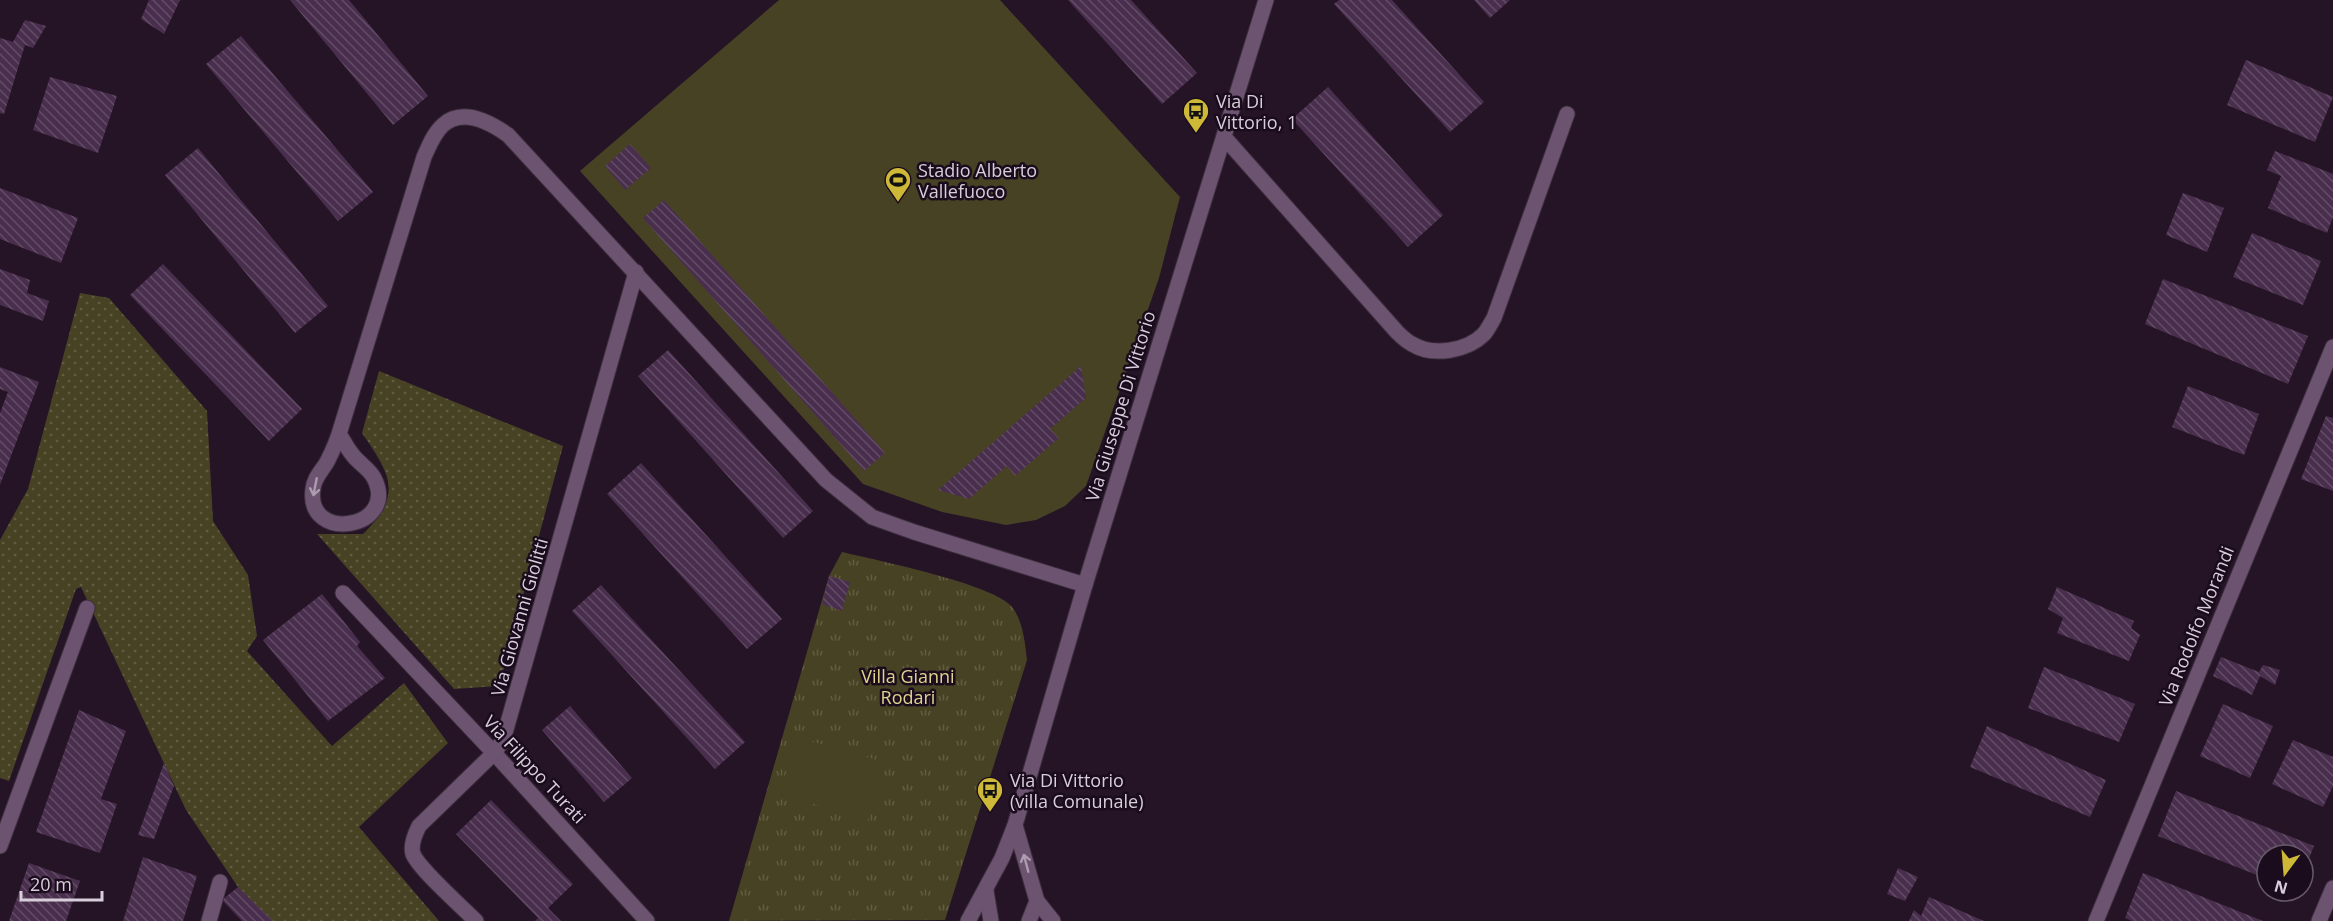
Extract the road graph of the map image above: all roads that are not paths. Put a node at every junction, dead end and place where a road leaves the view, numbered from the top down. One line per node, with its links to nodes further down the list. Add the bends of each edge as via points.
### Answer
1 (1266, 0): 3 (street, Via Giuseppe Di Vittorio)
2 (1567, 114): 3 (street, via 1494,318 1477,339 1452,350 1430,351 1412,345 1397,332)
3 (1224, 137): 7 (street, Via Giuseppe Di Vittorio)
4 (636, 272): 6 (street, via 494,124 458,117 444,124 424,157); 7 (street, via 826,480 872,517); 10 (street, Via Giovanni Giolitti, via 508,727)
5 (2333, 347): 24 (street, Via Rodolfo Morandi)
6 (339, 434): 6 (street, one-way to 6, via 312,489 313,501 325,519 346,525 357,523 373,510 377,488 374,477 350,453)
7 (1085, 585): 11 (street, Via Giuseppe Di Vittorio)
8 (343, 593): 10 (street, Via Filippo Turati)
9 (87, 608): 12 (street)
10 (494, 753): 18 (street, Via Giovanni Giolitti, via 419,826 412,845 421,865); 19 (street, Via Filippo Turati)
11 (1015, 825): 15 (street, Via Giuseppe Di Vittorio); 16 (street, one-way to 11)
12 (0, 846)
13 (220, 882): 17 (street)
14 (2333, 888): 25 (street)
15 (986, 891): 20 (street, Via Giuseppe Di Vittorio); 21 (street)
16 (1037, 901): 22 (street); 23 (street)
17 (209, 921)
18 (476, 921)
19 (647, 921)
20 (969, 921)
21 (991, 921)
22 (1029, 921)
23 (1053, 921)
24 (2096, 921)
25 (2319, 921)

